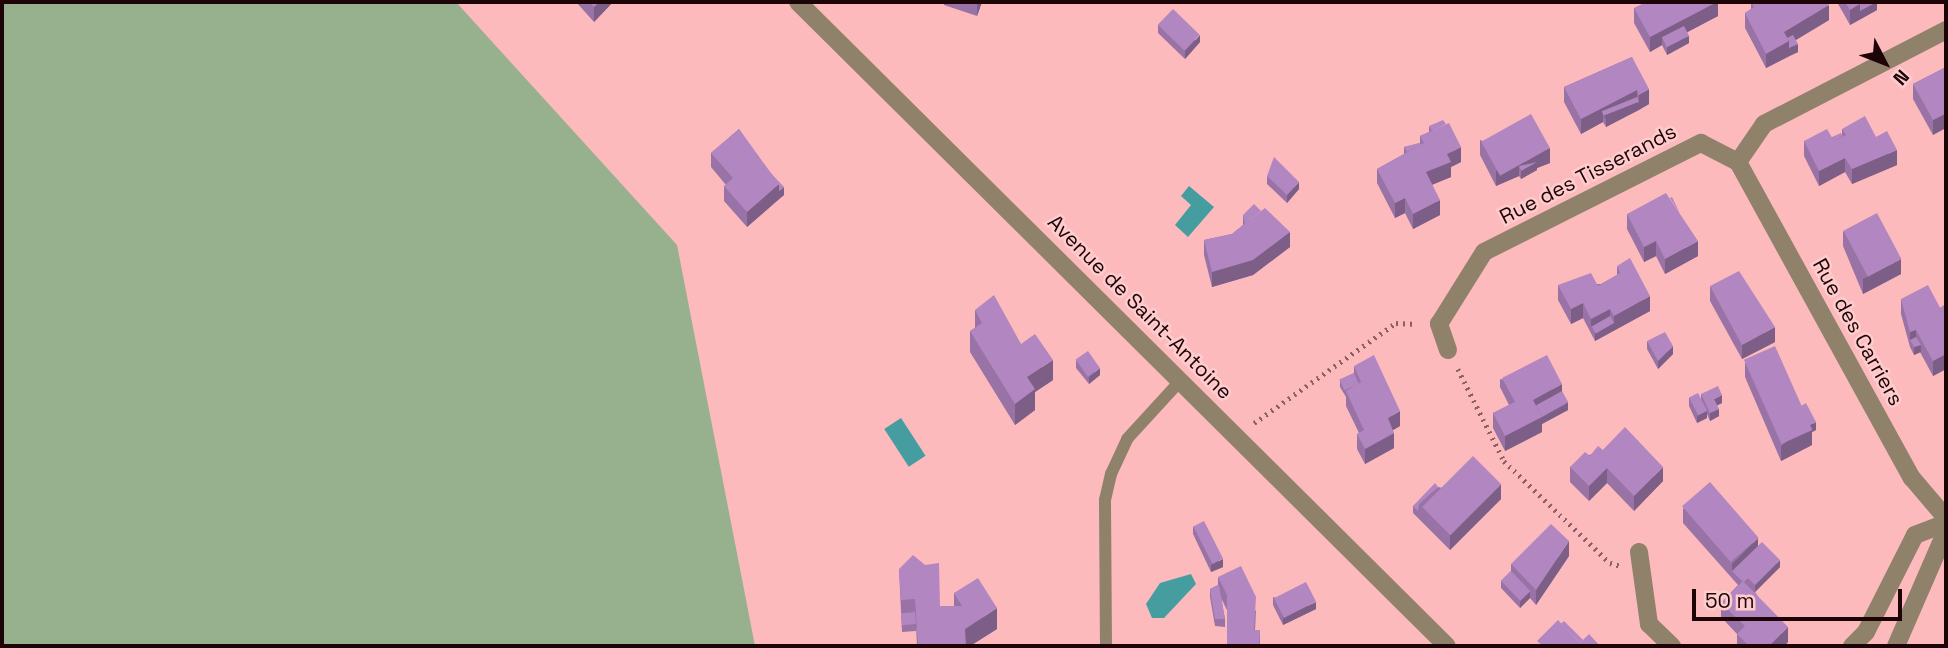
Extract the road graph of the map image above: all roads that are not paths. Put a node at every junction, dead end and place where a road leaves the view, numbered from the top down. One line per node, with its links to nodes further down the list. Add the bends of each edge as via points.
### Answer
1 (798, 2): 5 (street, Avenue de Saint-Antoine)
2 (1946, 30): 3 (street, via 1765,124)
3 (1738, 162): 4 (street, Rue des Tisserands, via 1701,143 1484,252 1439,324); 6 (street, Rue des Carriers, via 1912,478)
4 (1448, 350)
5 (1181, 380): 9 (lane, via 1127,439 1111,474 1105,500); 10 (street, Avenue de Saint-Antoine)
6 (1946, 521): 12 (street, via 1915,535 1867,632)
7 (1946, 531): 13 (street)
8 (1639, 552): 11 (street, via 1650,624)
9 (1106, 646)
10 (1447, 646)
11 (1672, 646)
12 (1852, 646)
13 (1896, 646)

